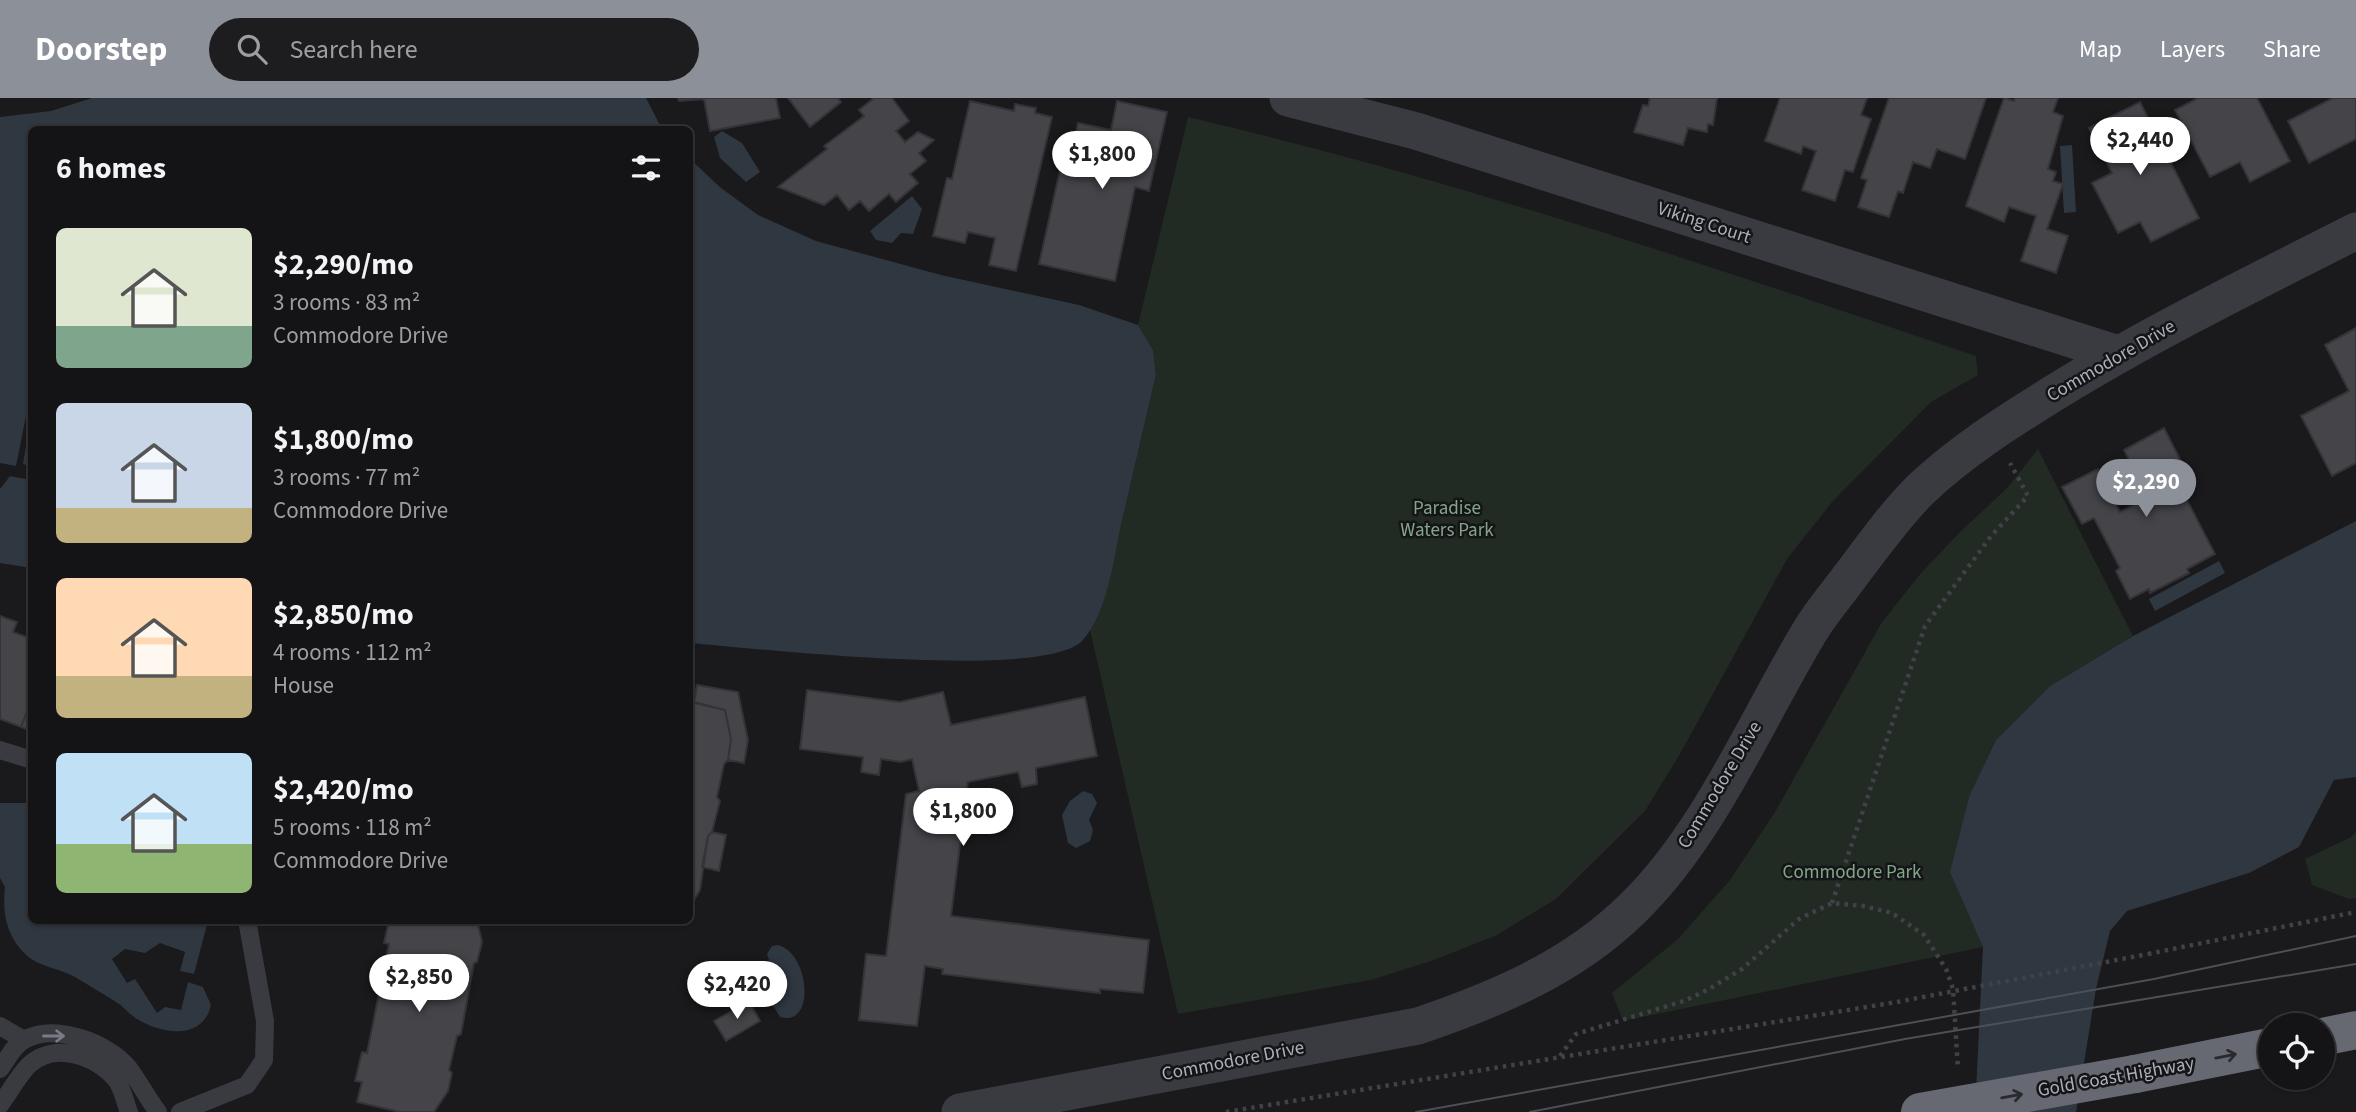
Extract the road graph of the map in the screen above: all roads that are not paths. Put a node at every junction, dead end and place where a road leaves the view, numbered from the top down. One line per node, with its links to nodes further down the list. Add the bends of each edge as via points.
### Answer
1 (1288, 98): 3 (street, Viking Court, via 1416,131)
2 (2356, 231): 3 (street, Commodore Drive)
3 (2118, 354): 17 (street, Commodore Drive, via 1993,431 1920,491 1808,632 1716,800 1679,853 1634,908 1580,952 1530,983 1418,1026)
4 (0, 750): 5 (lane)
5 (28, 759)
6 (248, 924): 16 (lane, via 265,1021 264,1060 247,1085)
7 (0, 1026): 10 (lane)
8 (2356, 1030): 9 (highway)
9 (2335, 1034)
10 (24, 1040): 12 (lane); 15 (lane, one-way to 15, via 51,1035 94,1042 127,1067)
11 (2258, 1049): 18 (highway, Gold Coast Highway, one-way to 11, bridge)
12 (0, 1069)
13 (0, 1105): 14 (lane, via 29,1065 44,1055 78,1054 119,1083)
14 (129, 1112)
15 (158, 1112)
16 (180, 1112)
17 (960, 1112)
18 (1920, 1112)

